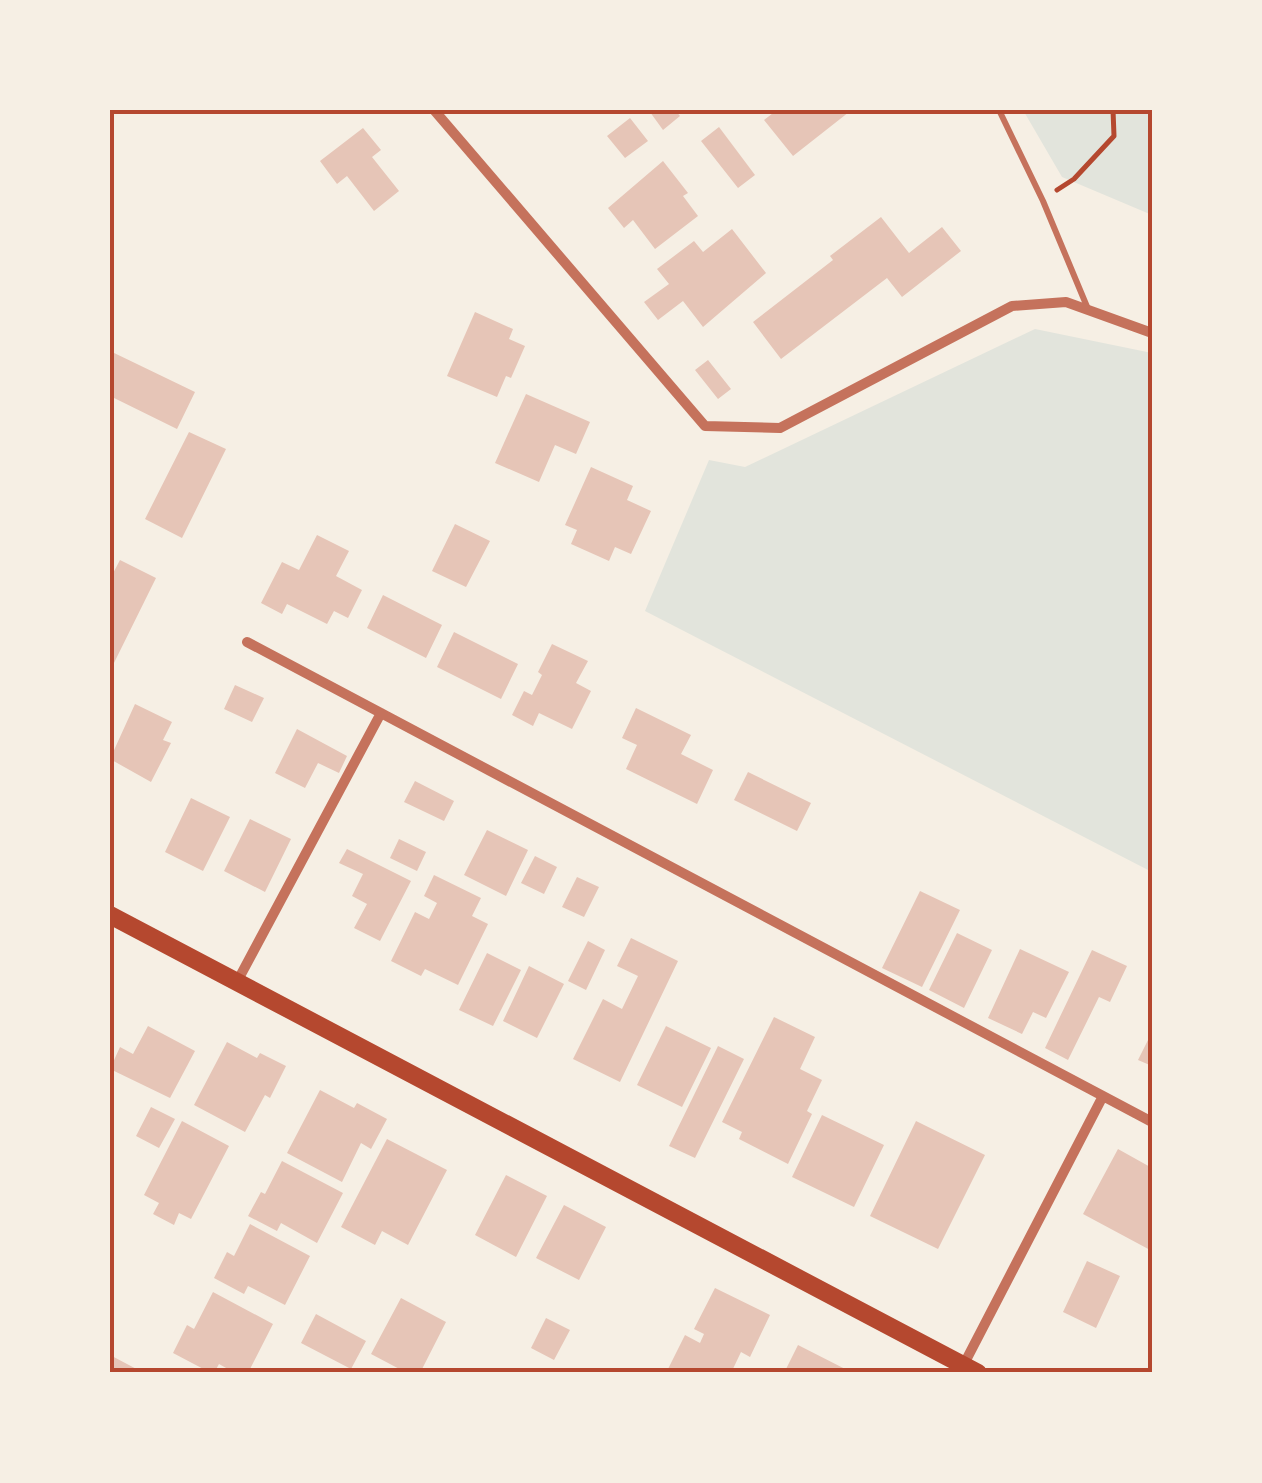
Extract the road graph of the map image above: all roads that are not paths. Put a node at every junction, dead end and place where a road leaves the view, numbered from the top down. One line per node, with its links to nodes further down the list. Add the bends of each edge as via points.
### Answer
1 (434, 110): 3 (street, via 705,426 780,428 1012,306 1066,302)
2 (999, 110): 3 (lane)
3 (1089, 310): 4 (street)
4 (1152, 333)
5 (247, 642): 6 (street)
6 (381, 713): 8 (street); 9 (street)
7 (110, 915): 8 (main road)
8 (238, 980): 11 (main road)
9 (1103, 1096): 10 (street); 11 (street)
10 (1152, 1122)
11 (970, 1369)

